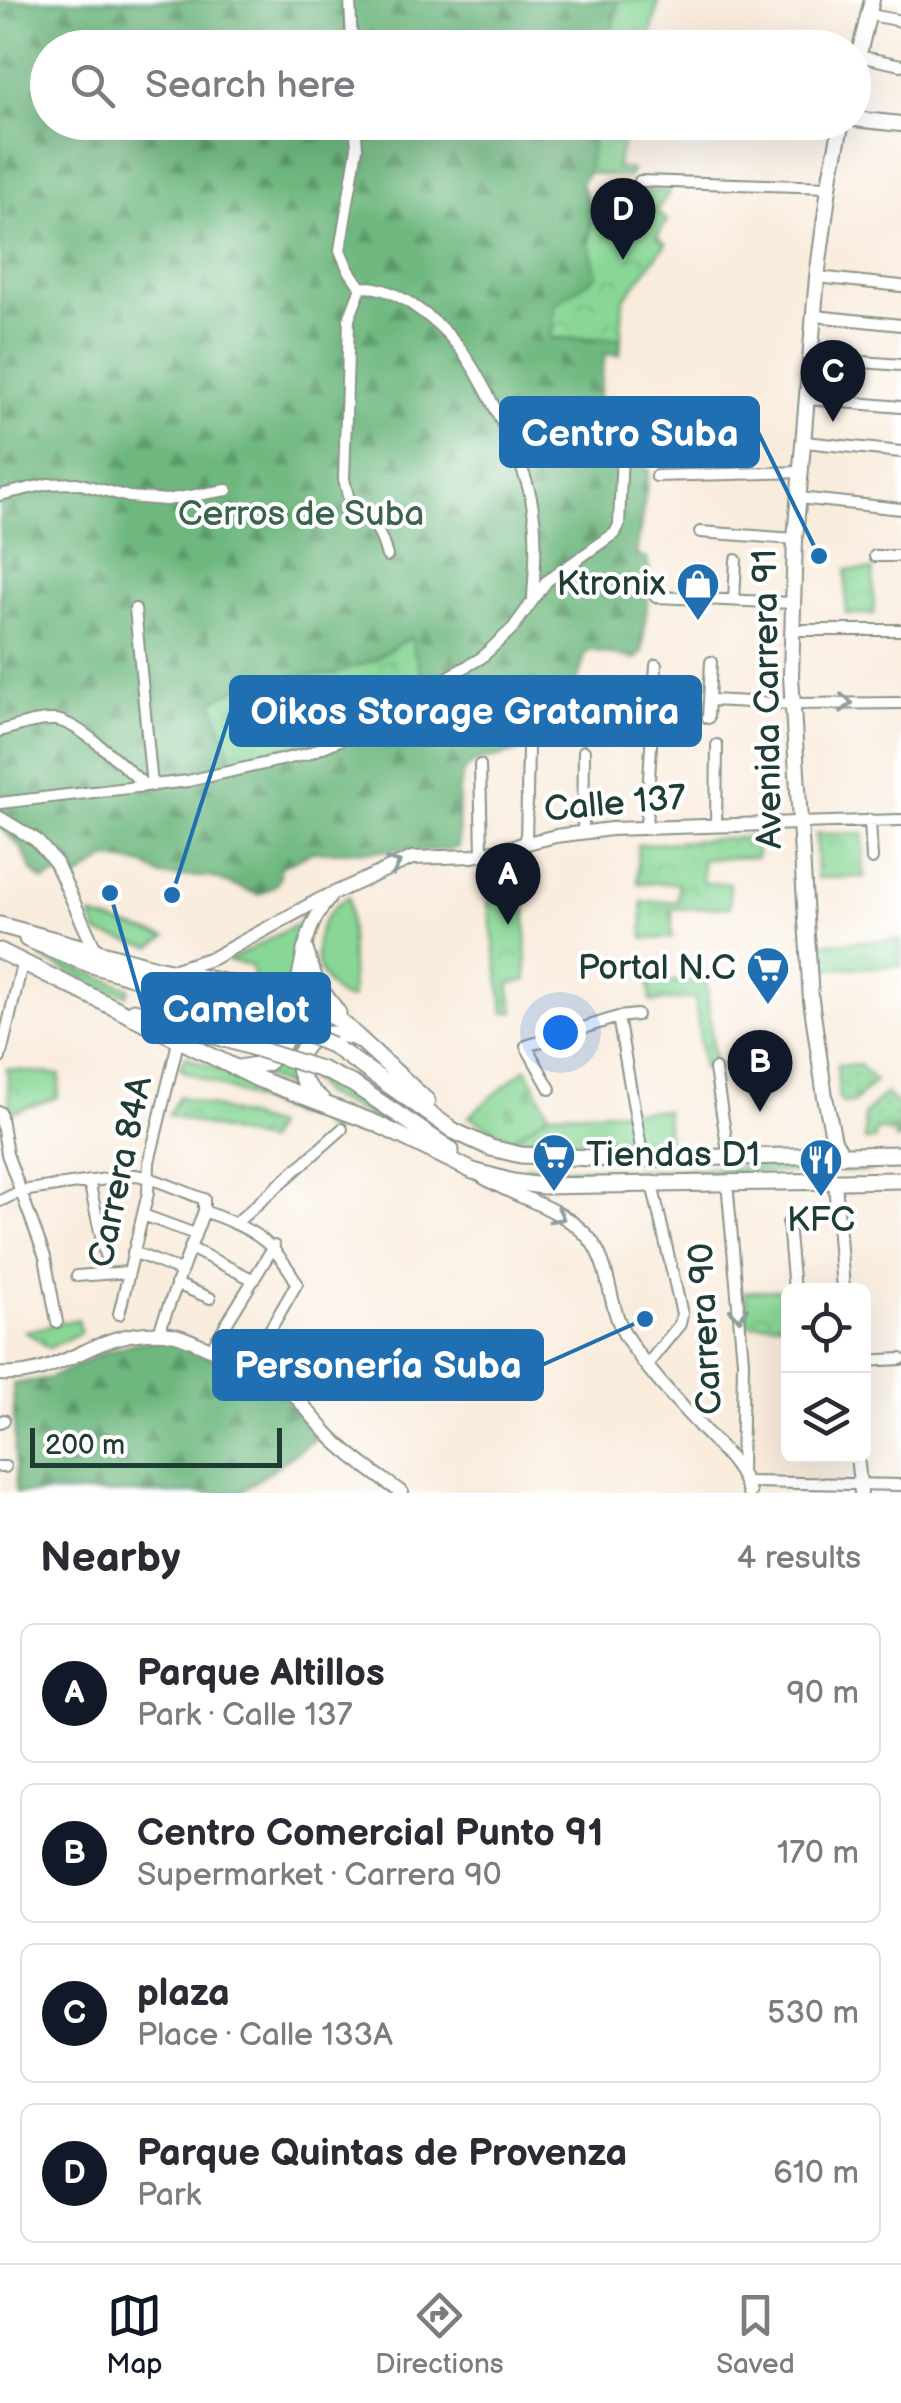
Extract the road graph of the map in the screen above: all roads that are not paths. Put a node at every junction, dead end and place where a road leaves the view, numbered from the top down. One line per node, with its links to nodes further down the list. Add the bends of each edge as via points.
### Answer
1 (350, 0): 5 (street)
2 (882, 0): 3 (main road)
3 (870, 13): 4 (street)
4 (901, 21)
5 (351, 30)
6 (871, 59): 7 (street)
7 (901, 65)
8 (871, 121): 9 (main road)
9 (901, 124)
10 (356, 140): 16 (street, via 340,250)
11 (838, 140): 13 (main road, Avenida Carrera 91)
12 (644, 181): 13 (street)
13 (829, 187): 14 (main road, Avenida Carrera 91)
14 (817, 277): 15 (street); 17 (main road, Avenida Carrera 91)
15 (901, 286)
16 (362, 288): 34 (street, via 349,319 344,479 349,500 377,526); 39 (street, via 392,292 455,342 474,368 530,494 537,539)
17 (815, 316): 18 (street); 19 (main road, Avenida Carrera 91)
18 (901, 325)
19 (811, 358): 20 (street); 21 (main road, Avenida Carrera 91)
20 (901, 365)
21 (808, 399): 22 (street); 23 (main road, Avenida Carrera 91)
22 (901, 406)
23 (805, 442): 25 (street); 26 (main road, Avenida Carrera 91)
24 (622, 450): 39 (street, via 615,533 547,582)
25 (901, 452)
26 (802, 472): 27 (street); 30 (main road, Avenida Carrera 91)
27 (656, 476)
28 (226, 490): 29 (street, via 166,500 77,482)
29 (0, 495)
30 (799, 498): 31 (street); 33 (main road, Avenida Carrera 91)
31 (901, 510)
32 (700, 532): 33 (street)
33 (796, 539): 41 (main road, Avenida Carrera 91)
34 (388, 556)
35 (875, 556): 36 (street)
36 (901, 556)
37 (736, 560): 40 (street)
38 (656, 597): 40 (street)
39 (533, 600): 56 (street, via 481,658 342,740 307,754)
40 (734, 600): 41 (street)
41 (793, 603): 43 (main road, Avenida Carrera 91)
42 (135, 610): 56 (street)
43 (792, 630): 44 (street); 49 (main road, Avenida Carrera 91)
44 (901, 630)
45 (710, 662): 47 (street)
46 (656, 665): 63 (street)
47 (710, 700): 49 (street); 50 (street)
48 (901, 703): 49 (street, one-way to 48)
49 (792, 704): 61 (main road, Avenida Carrera 91)
50 (708, 718)
51 (0, 732): 56 (street, via 59,720)
52 (717, 745): 62 (street)
53 (528, 748): 65 (street)
54 (584, 751): 64 (street)
55 (480, 765): 66 (street)
56 (149, 786): 57 (street)
57 (0, 803)
58 (0, 818): 69 (street, via 47,851)
59 (870, 820): 60 (street, Calle 137); 61 (street, Calle 137); 67 (street)
60 (901, 820)
61 (798, 823): 62 (street, Calle 137); 91 (main road, Avenida Carrera 91)
62 (716, 826): 63 (street, Calle 137)
63 (646, 827): 64 (street, Calle 137)
64 (583, 832): 65 (street, Calle 137)
65 (526, 842): 66 (street, Calle 137)
66 (482, 854): 68 (street, Calle 137, one-way to 66, via 404,860)
67 (872, 859)
68 (343, 888): 72 (street, Calle 137, via 321,909); 75 (street, Calle 137)
69 (78, 914): 71 (street); 74 (street)
70 (0, 926): 71 (main road); 96 (main road, bridge, via 89,964 332,1045 454,1131)
71 (64, 942): 74 (main road)
72 (305, 950): 81 (street, Calle 137); 85 (main road, via 316,983)
73 (0, 951): 76 (main road)
74 (96, 952): 77 (main road)
75 (213, 958): 77 (street, Calle 137); 78 (street)
76 (24, 960): 80 (main road); 87 (street)
77 (169, 971): 78 (main road)
78 (222, 982): 79 (main road)
79 (241, 986): 81 (main road); 84 (main road, via 278,1002)
80 (92, 997): 86 (main road); 107 (main road, bridge, via 324,1070 475,1163 520,1177)
81 (297, 998): 84 (street, Calle 137); 85 (main road)
82 (637, 1015): 83 (street)
83 (618, 1017): 90 (street, via 526,1046); 100 (street)
84 (288, 1032): 88 (main road, via 267,1064)
85 (360, 1038): 93 (main road, via 327,1033 307,1044 300,1058 306,1088); 96 (main road, via 447,1116)
86 (178, 1042): 88 (main road); 102 (street, Carrera 84A)
87 (0, 1058)
88 (230, 1066): 93 (main road)
89 (715, 1069): 99 (street)
90 (550, 1089)
91 (825, 1097): 97 (main road, Avenida Carrera 91, via 824,1143); 98 (main road, Avenida Carrera 91)
92 (0, 1112): 109 (street)
93 (347, 1113): 101 (main road)
94 (342, 1129): 113 (street)
95 (901, 1154): 98 (main road)
96 (521, 1156): 100 (main road)
97 (814, 1156): 98 (main road); 99 (main road)
98 (843, 1156)
99 (729, 1158): 100 (main road)
100 (643, 1159)
101 (473, 1170): 107 (main road, via 528,1184); 135 (street, one-way to 135, via 589,1238 619,1324)
102 (148, 1176): 104 (street); 111 (street); 112 (street, Carrera 84A)
103 (901, 1180): 105 (main road)
104 (88, 1181): 109 (street); 119 (street)
105 (835, 1181): 106 (main road); 125 (street)
106 (727, 1182): 108 (main road); 138 (street, Carrera 90, one-way to 138)
107 (584, 1184): 108 (main road)
108 (652, 1184): 135 (street, via 682,1314)
109 (22, 1191): 110 (street); 129 (street, via 45,1257)
110 (0, 1201)
111 (204, 1206): 113 (street); 115 (street)
112 (143, 1215): 115 (street); 118 (street, Carrera 84A)
113 (236, 1223): 116 (street)
114 (788, 1223): 124 (street)
115 (195, 1234): 117 (street)
116 (274, 1246): 123 (street); 134 (street, via 297,1282)
117 (190, 1248): 120 (street); 123 (street)
118 (133, 1252): 120 (street); 121 (street, Carrera 84A)
119 (105, 1254)
120 (181, 1270): 126 (street)
121 (129, 1272): 122 (street); 128 (street, Carrera 84A)
122 (77, 1276)
123 (254, 1280): 131 (street)
124 (793, 1283)
125 (842, 1283)
126 (176, 1284): 127 (street); 130 (street)
127 (210, 1298)
128 (119, 1314)
129 (56, 1322)
130 (159, 1332): 131 (street, via 188,1336); 136 (street, via 116,1338 45,1370)
131 (211, 1349): 134 (street)
132 (901, 1358): 133 (street)
133 (871, 1360)
134 (252, 1361): 141 (street, via 353,1458)
135 (646, 1366): 138 (street)
136 (0, 1374)
137 (858, 1463): 140 (street)
138 (746, 1483): 140 (street)
139 (901, 1485): 140 (street)
140 (861, 1489)
141 (402, 1493)

